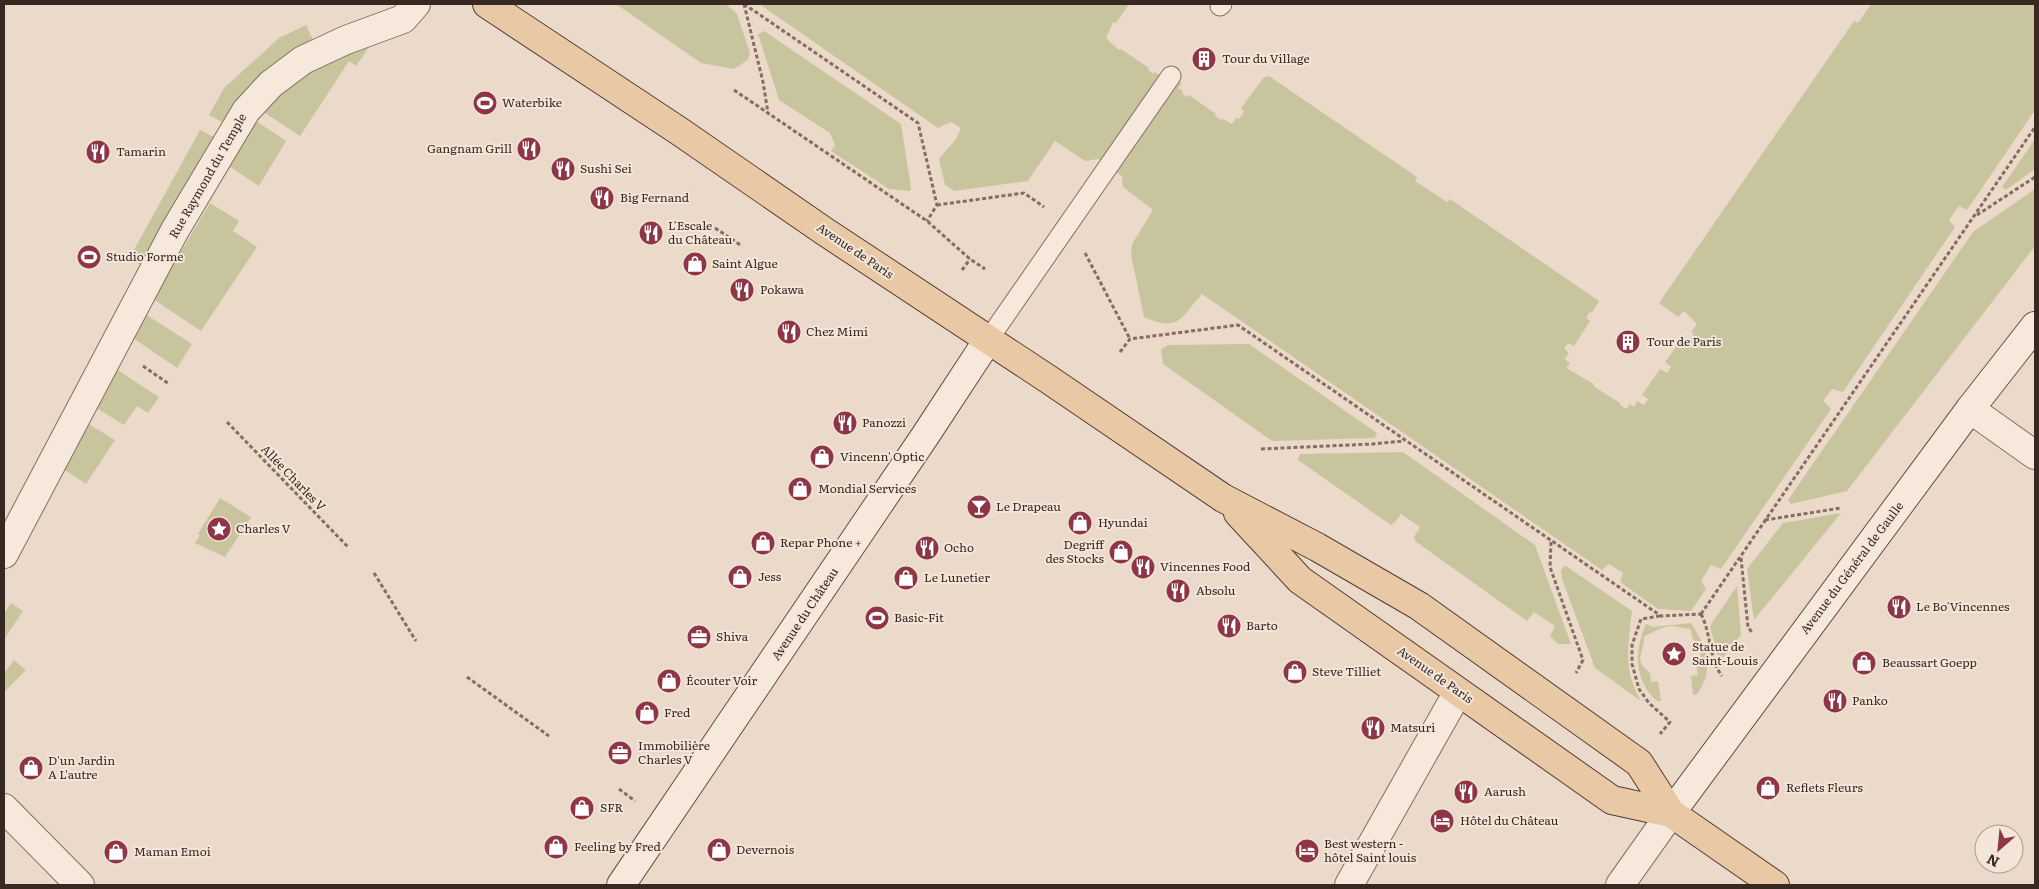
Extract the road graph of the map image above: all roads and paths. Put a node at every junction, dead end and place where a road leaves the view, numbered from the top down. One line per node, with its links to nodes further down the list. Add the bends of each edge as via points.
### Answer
1 (416, 4): 32 (street, Rue Raymond du Temple, via 404,19 346,40 304,60 271,84 246,111 176,230)
2 (487, 4): 20 (main road, Avenue de Paris)
3 (744, 4): 6 (path); 9 (path, via 918,123)
4 (1171, 76): 12 (lane)
5 (734, 90): 6 (path)
6 (768, 113): 11 (path)
7 (2035, 127): 10 (path)
8 (2035, 177): 10 (path)
9 (937, 205): 11 (path); 12 (path, via 1024,193)
10 (1974, 216): 29 (path)
11 (927, 221): 15 (path)
12 (1070, 224): 19 (path); 20 (lane)
13 (715, 228): 14 (path)
14 (742, 246)
15 (970, 259): 16 (path); 17 (path)
16 (962, 270)
17 (985, 270)
18 (2035, 326): 22 (street, Avenue du Général de Gaulle)
19 (1130, 339): 21 (path); 24 (path, via 1238,325)
20 (988, 340): 27 (main road, Avenue de Paris); 50 (street, Avenue du Château)
21 (1120, 352)
22 (1970, 409): 26 (street); 48 (street, Avenue du Général de Gaulle)
23 (227, 422): 31 (path, Allée Charles V)
24 (1404, 441): 25 (path); 30 (path)
25 (1262, 448)
26 (2035, 455)
27 (1223, 498): 42 (main road, Avenue de Paris, via 1300,580); 48 (main road, Avenue de Paris, via 1419,606 1639,763)
28 (1841, 508): 29 (path)
29 (1765, 520): 33 (path)
30 (1551, 541): 36 (path); 39 (path, via 1550,567 1583,660)
31 (348, 547)
32 (4, 554)
33 (1741, 558): 35 (path); 37 (path, via 1748,627)
34 (374, 573): 38 (path)
35 (1701, 614): 36 (path); 40 (path, via 1707,626 1716,668)
36 (1661, 616): 43 (path, via 1640,619 1632,645 1632,664 1639,689 1649,704 1670,722)
37 (1753, 634)
38 (416, 641)
39 (1576, 673)
40 (1722, 676)
41 (467, 678): 44 (path)
42 (1458, 692): 48 (main road, Avenue de Paris, via 1612,800); 51 (street)
43 (1660, 734)
44 (549, 736)
45 (619, 789): 46 (path)
46 (641, 806)
47 (4, 808): 49 (street)
48 (1671, 812): 52 (street, Avenue du Général de Gaulle); 53 (main road, Avenue de Paris)
49 (80, 885)
50 (620, 885)
51 (1350, 885)
52 (1620, 885)
53 (1775, 885)

